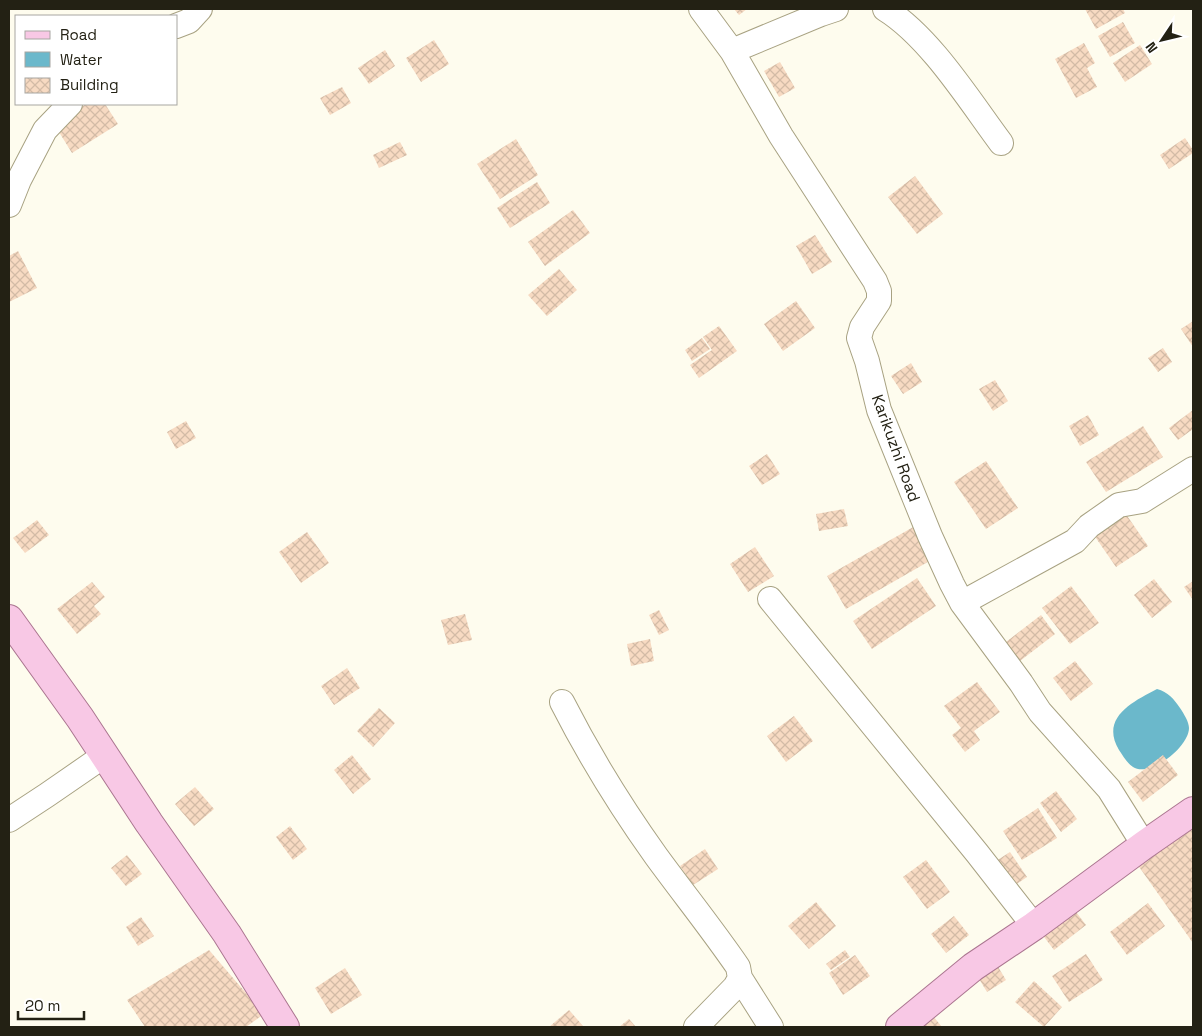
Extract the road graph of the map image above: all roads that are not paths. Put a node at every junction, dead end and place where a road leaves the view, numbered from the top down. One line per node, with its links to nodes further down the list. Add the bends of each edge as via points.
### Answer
1 (200, 9): 5 (street, via 189,21)
2 (701, 9): 6 (street, Karikuzhi Road)
3 (836, 9): 6 (street)
4 (885, 9): 8 (street, via 904,21 948,71)
5 (178, 25)
6 (732, 51): 12 (street, Karikuzhi Road, via 781,136 879,291 879,301 859,338 879,410 930,536)
7 (69, 105): 9 (street, via 45,130)
8 (1001, 143)
9 (9, 204)
10 (1193, 469): 12 (street, via 1142,501 1118,505 1089,526 1075,541)
11 (770, 599): 19 (street)
12 (962, 603): 18 (street, Karikuzhi Road, via 1040,712 1109,789)
13 (9, 619): 15 (main road)
14 (562, 702): 20 (street, via 605,779 738,967)
15 (105, 755): 17 (street); 21 (main road, via 227,934)
16 (1193, 811): 18 (main road)
17 (9, 820)
18 (1144, 845): 19 (main road)
19 (1034, 926): 24 (main road, via 973,967)
20 (740, 978): 22 (street); 23 (street)
21 (285, 1027)
22 (696, 1027)
23 (771, 1027)
24 (900, 1027)

